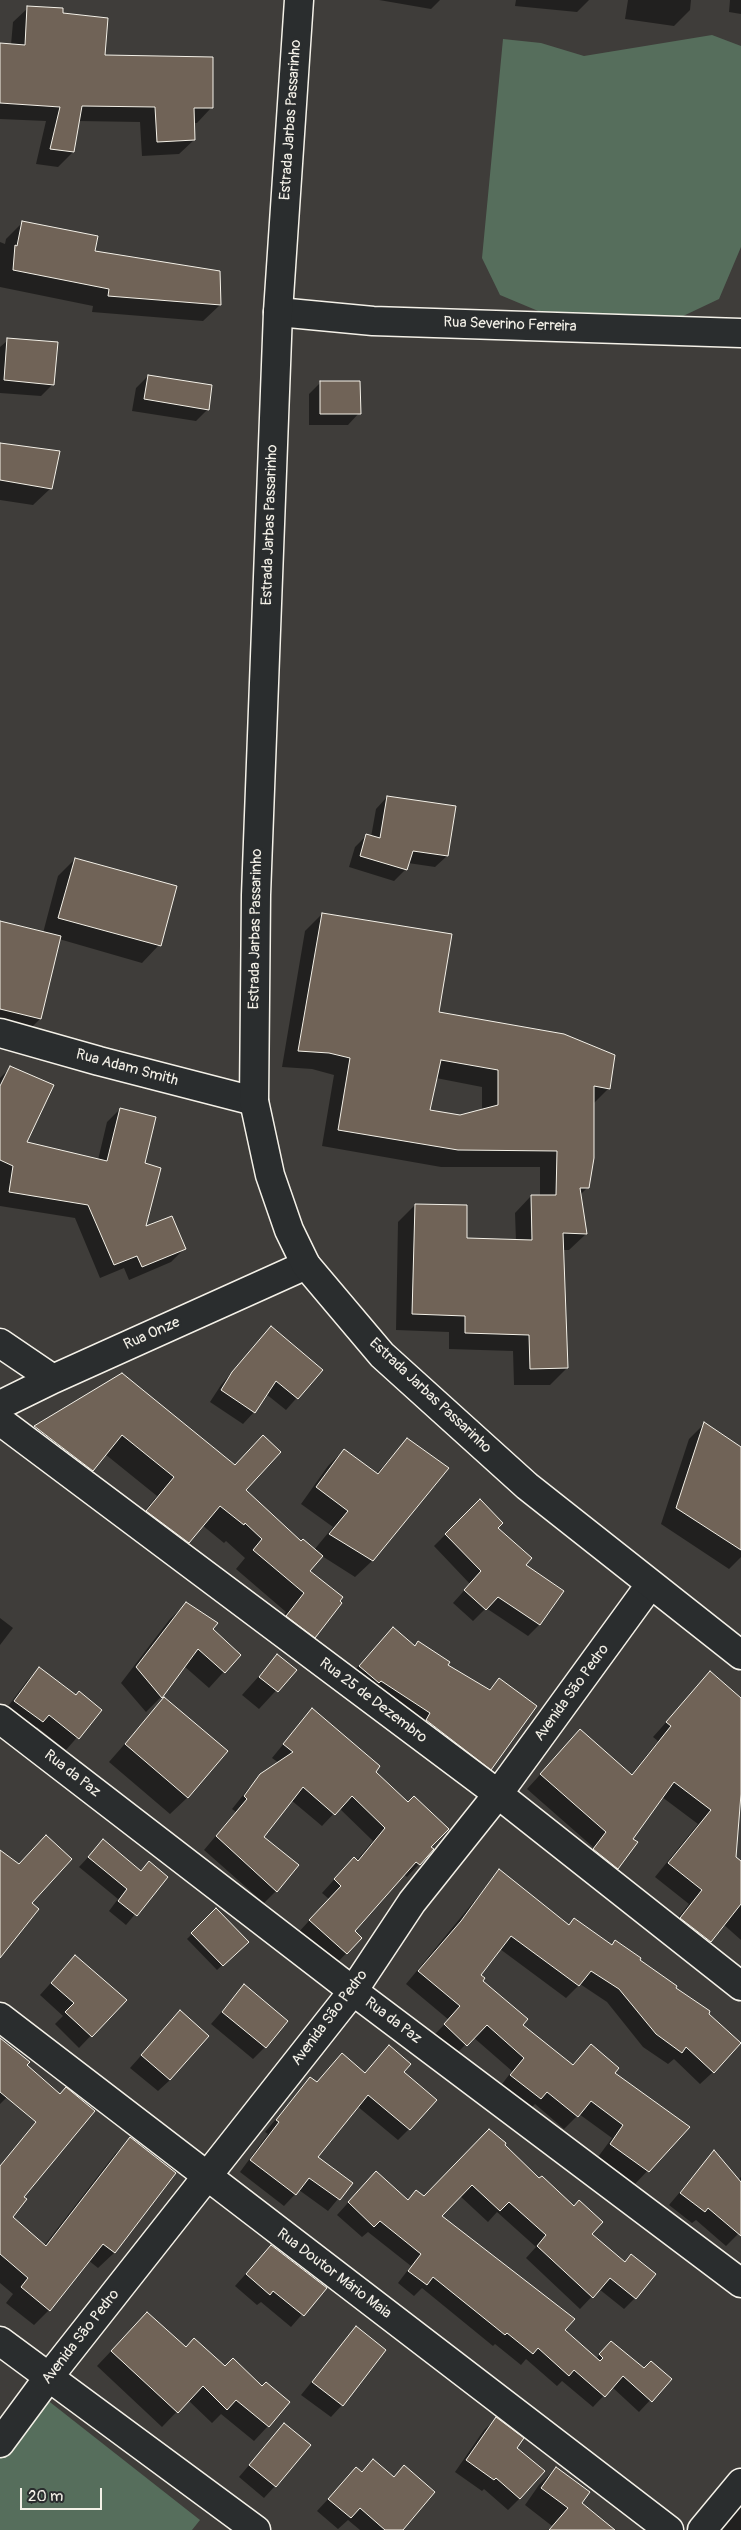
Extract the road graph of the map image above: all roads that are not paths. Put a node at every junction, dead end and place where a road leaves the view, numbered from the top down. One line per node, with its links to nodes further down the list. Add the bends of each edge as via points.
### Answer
1 (299, 0): 2 (street, Estrada Jarbas Passarinho)
2 (278, 312): 3 (street, Rua Severino Ferreira, via 373,321); 5 (street, Estrada Jarbas Passarinho, via 256,894)
3 (741, 333)
4 (0, 1033): 5 (street, Rua Adam Smith)
5 (254, 1101): 6 (street, Estrada Jarbas Passarinho, via 270,1175 288,1230)
6 (306, 1265): 8 (street, Rua Onze); 11 (street, Estrada Jarbas Passarinho, via 382,1355 528,1486)
7 (0, 1343): 8 (street)
8 (53, 1379): 9 (street, Rua Onze)
9 (0, 1405)
10 (0, 1421): 14 (street, Rua 25 de Dezembro)
11 (650, 1585): 12 (street, Estrada Jarbas Passarinho); 14 (street, Avenida São Pedro)
12 (741, 1655)
13 (0, 1719): 16 (street, Rua da Paz)
14 (498, 1794): 15 (street, Rua 25 de Dezembro); 16 (street, Avenida São Pedro, via 412,1902)
15 (741, 1986)
16 (353, 1991): 18 (street, Avenida São Pedro); 19 (street, Rua da Paz)
17 (0, 2017): 18 (street, Rua Doutor Mário Maia)
18 (207, 2177): 21 (street, Avenida São Pedro); 25 (street, Rua Doutor Mário Maia)
19 (741, 2283)
20 (0, 2341): 21 (street)
21 (48, 2378): 22 (street, Avenida São Pedro); 24 (street)
22 (0, 2443)
23 (741, 2483): 26 (street)
24 (256, 2530)
25 (669, 2530)
26 (702, 2530)

